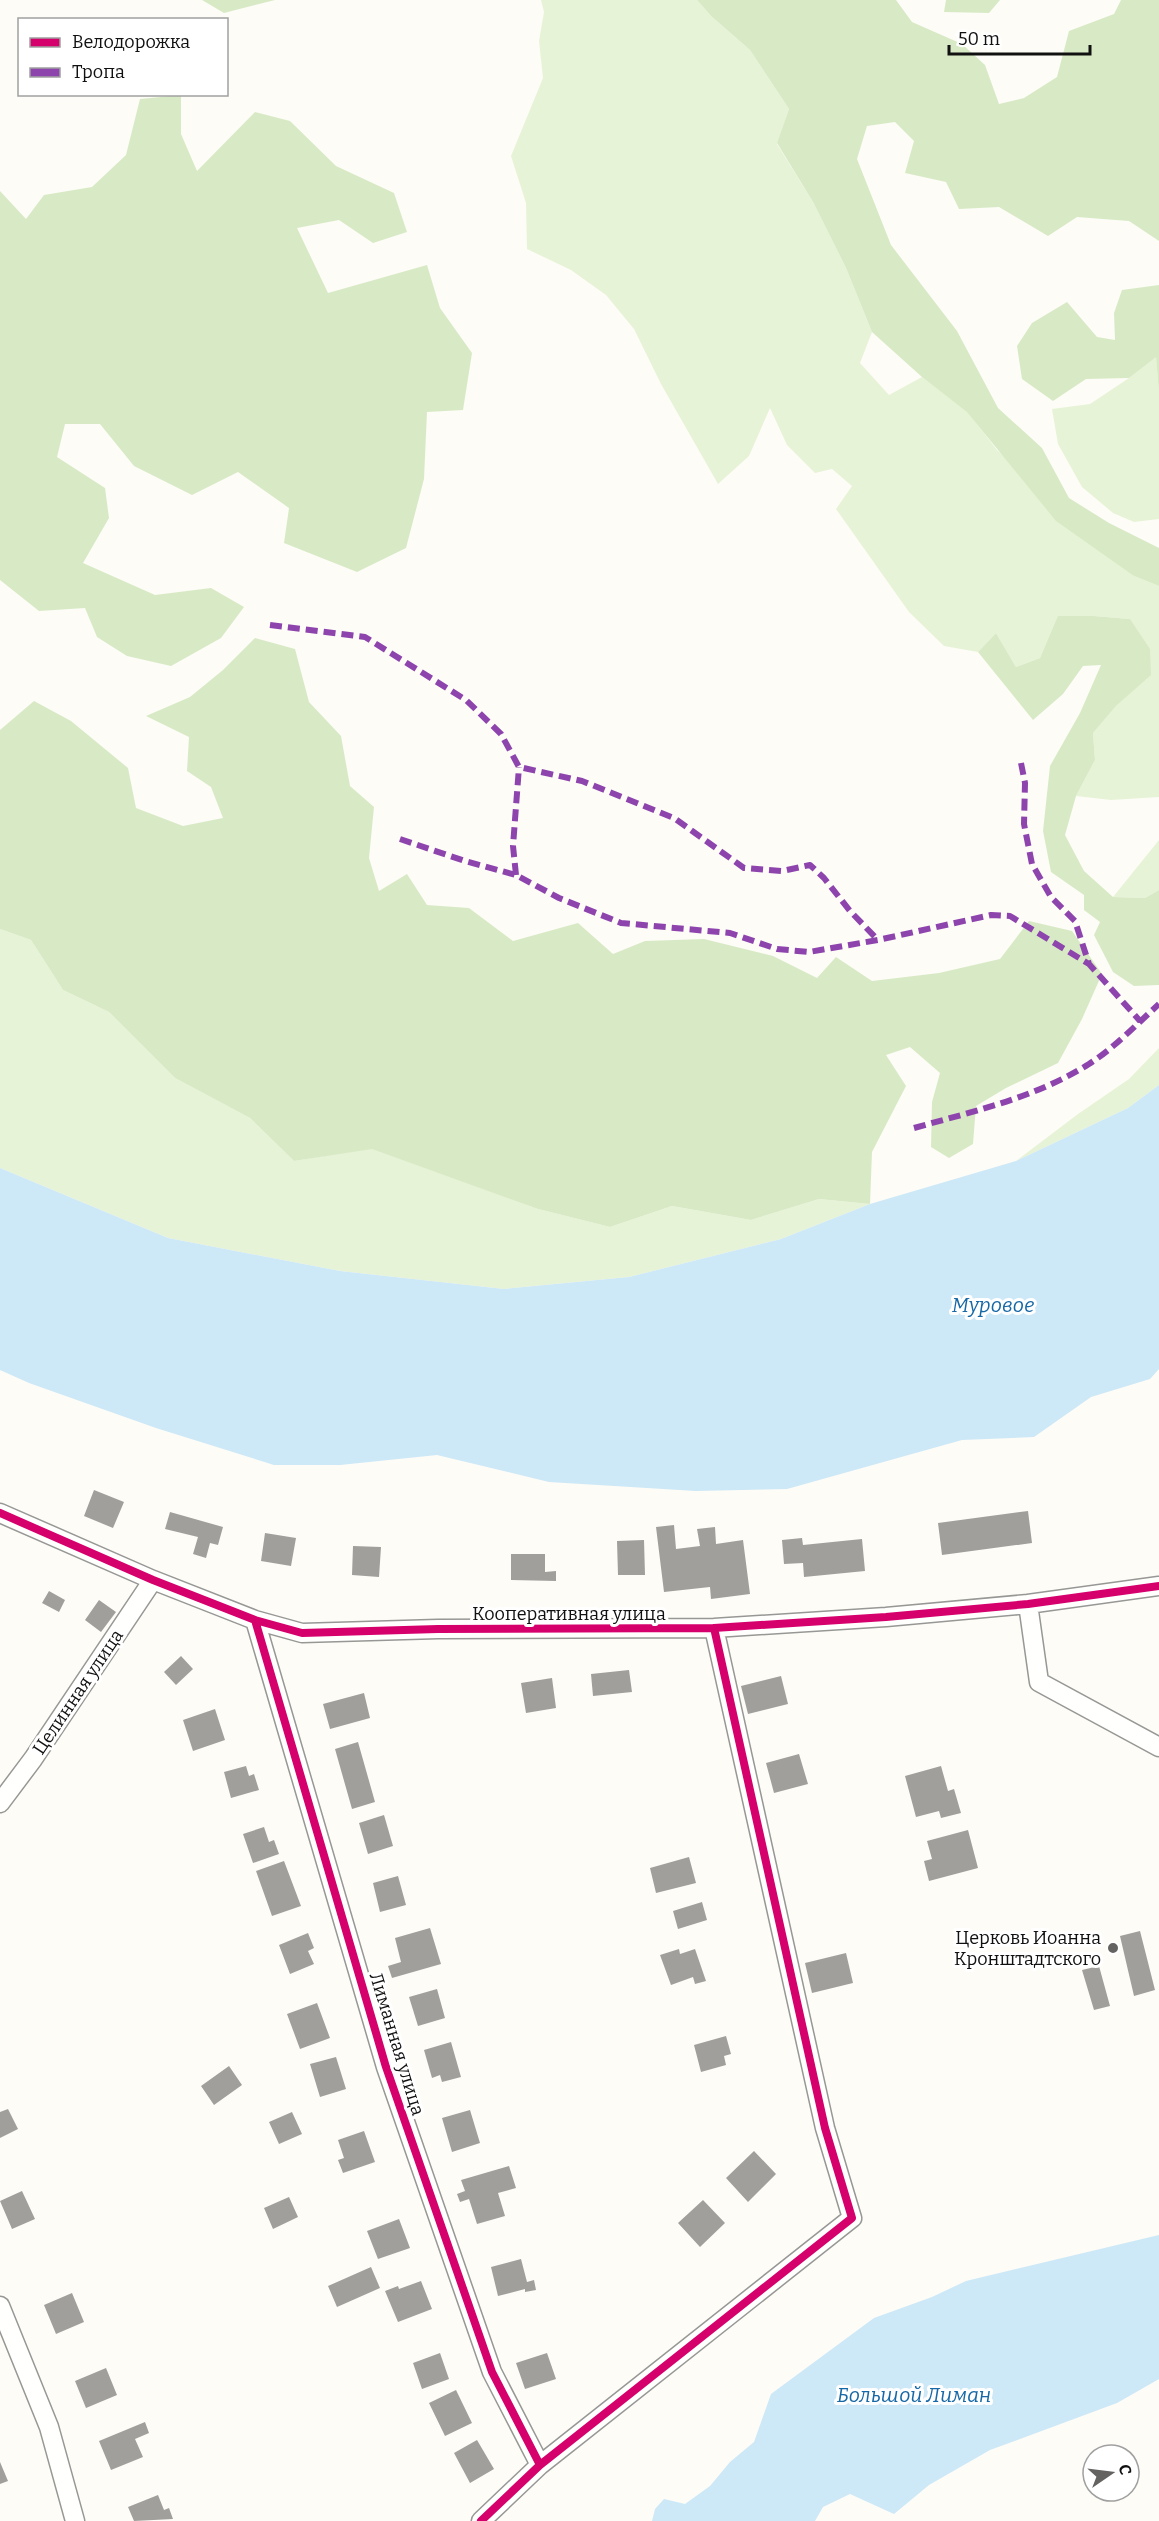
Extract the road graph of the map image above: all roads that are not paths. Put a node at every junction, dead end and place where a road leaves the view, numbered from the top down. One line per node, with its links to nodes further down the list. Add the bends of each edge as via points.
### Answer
1 (0, 1514): 2 (street, Кооперативная улица)
2 (153, 1580): 5 (street, Кооперативная улица); 8 (street, Целинная улица)
3 (1159, 1586): 4 (street, Кооперативная улица)
4 (1028, 1604): 6 (street, Кооперативная улица); 7 (street, via 1039,1682)
5 (255, 1620): 6 (street, Кооперативная улица, via 302,1633); 10 (street, Лиманная улица, via 386,2067 492,2372)
6 (714, 1628): 10 (street, via 825,2128 852,2217)
7 (1159, 1747)
8 (0, 1803)
9 (0, 2306): 11 (street, via 49,2427)
10 (540, 2465): 12 (street)
11 (75, 2521)
12 (481, 2521)

